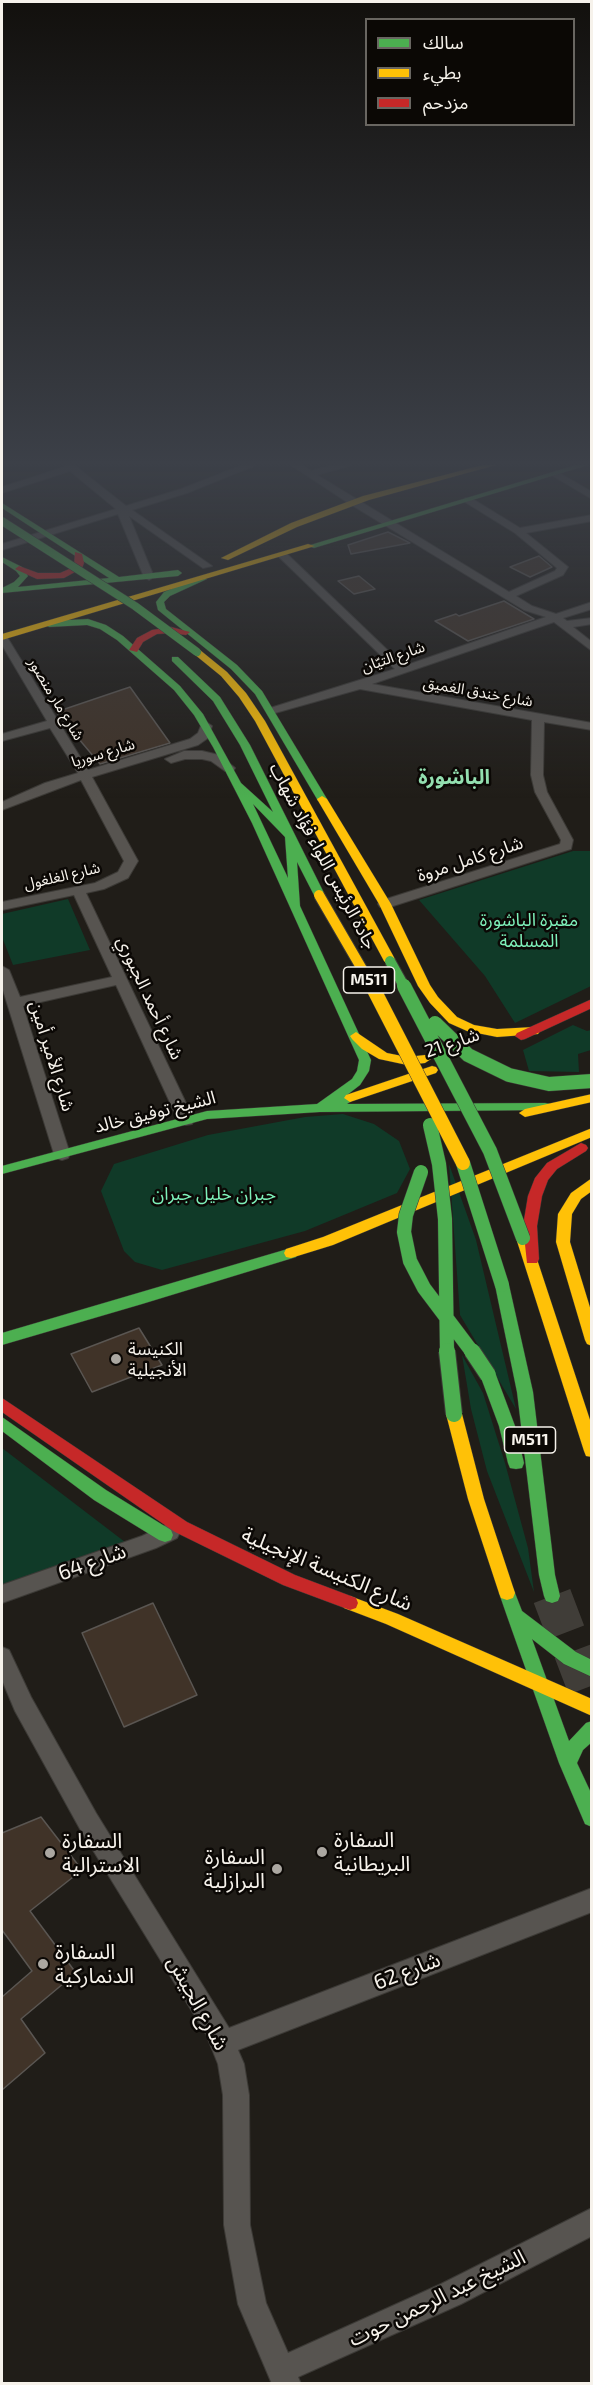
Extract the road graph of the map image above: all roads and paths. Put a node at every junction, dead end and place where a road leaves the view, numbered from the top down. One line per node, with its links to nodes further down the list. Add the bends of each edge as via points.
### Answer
1 (24, 576): 13 (main road)
2 (59, 576): 39 (main road, جادة الرئيس اللواء فؤاد شهاب / M511, via 162,649 217,699)
3 (89, 576): 38 (main road, جادة الرئيس اللواء فؤاد شهاب / M511, bridge, via 135,606 224,674 243,695)
4 (113, 576): 12 (main road)
5 (156, 576): 11 (main road)
6 (193, 576): 18 (main road)
7 (200, 576): 20 (main road, via 160,602 166,615)
8 (304, 576): 24 (street)
9 (476, 576): 14 (street)
10 (552, 576): 14 (street)
11 (149, 577): 12 (main road)
12 (117, 579): 13 (main road)
13 (2, 591)
14 (508, 596): 16 (street)
15 (591, 605): 16 (street, شارع التيّان)
16 (555, 617): 19 (street); 24 (street, شارع التيّان)
17 (591, 621): 19 (street)
18 (49, 624): 21 (main road); 23 (main road, via 94,624)
19 (565, 625): 22 (street)
20 (191, 633): 23 (main road, via 155,633 140,640); 26 (main road, via 243,675)
21 (2, 637): 28 (street, شارع مار منصور)
22 (591, 648)
23 (134, 650): 29 (main road, via 177,688)
24 (402, 670): 25 (street, شارع التيّان)
25 (354, 687): 26 (street, شارع التيّان); 27 (street, شارع خندق الغميق)
26 (272, 711): 32 (main road)
27 (538, 718): 30 (street, شارع خندق الغميق); 42 (street, شارع كامل مروة, via 536,762 540,787 564,832 566,846)
28 (53, 723): 31 (street); 34 (street, شارع مار منصور)
29 (206, 726): 33 (main road); 34 (street, شارع سوريا, via 205,733 194,742)
30 (591, 727)
31 (2, 738)
32 (301, 764): 38 (main road); 40 (main road)
33 (229, 768): 35 (main road); 36 (street, شارع سوريا, via 209,756 178,757 105,782 97,790)
34 (85, 776): 36 (street, شارع الغلغول); 37 (street, شارع سوريا)
35 (237, 784): 39 (main road); 44 (main road)
36 (102, 805): 41 (street, شارع الغلغول, via 129,854 130,866 113,881)
37 (2, 806)
38 (313, 819): 40 (main road); 47 (main road, جادة الرئيس اللواء فؤاد شهاب / M511, bridge)
39 (290, 834): 44 (main road); 53 (main road, جادة الرئيس اللواء فؤاد شهاب / M511, bridge)
40 (370, 878): 42 (main road)
41 (79, 892): 43 (street, شارع الغلغول); 46 (street, شارع أحمد الجبوري)
42 (385, 904): 50 (main road, via 424,986)
43 (2, 906)
44 (296, 906): 52 (main road)
45 (2, 970): 48 (street, شارع الأمير أمين)
46 (120, 980): 48 (street); 58 (street, شارع أحمد الجبوري)
47 (402, 983): 54 (main road, bridge, via 441,1030 479,1062 538,1083); 64 (main road, جادة الرئيس اللواء فؤاد شهاب / M511, bridge, via 490,1151)
48 (15, 1003): 61 (street, شارع الأمير أمين)
49 (591, 1003): 51 (main road, شارع 21)
50 (453, 1020): 51 (main road, via 488,1032); 52 (main road, via 454,1034 444,1048 418,1061 383,1056)
51 (534, 1031): 57 (main road, شارع 21)
52 (354, 1034): 57 (main road, via 365,1060 363,1071 351,1086)
53 (415, 1066): 72 (main road, جادة الرئيس اللواء فؤاد شهاب / M511, bridge, via 465,1167 502,1285 525,1392); 75 (main road, bridge, via 435,1142 443,1198 446,1347 454,1414 476,1499)
54 (591, 1081)
55 (591, 1098): 56 (main road)
56 (545, 1107): 57 (main road); 72 (main road, bridge, via 456,1142 421,1172 404,1232 410,1261 424,1288 488,1375 507,1426)
57 (320, 1108): 58 (main road, الشيخ توفيق خالد, via 229,1112)
58 (186, 1120): 61 (main road, الشيخ توفيق خالد)
59 (591, 1132): 65 (main road, via 328,1241)
60 (591, 1144): 64 (main road, via 552,1166 542,1178 530,1226)
61 (62, 1154): 62 (main road, الشيخ توفيق خالد)
62 (2, 1170)
63 (591, 1183): 66 (main road, via 576,1196 565,1214 563,1242)
64 (533, 1266): 69 (main road, جادة الرئيس اللواء فؤاد شهاب / M511)
65 (2, 1339)
66 (591, 1340)
67 (2, 1404): 70 (main road, شارع الكنيسة الإنجيلية, via 153,1509)
68 (2, 1423): 70 (main road, شارع الكنيسة الإنجيلية, via 100,1495)
69 (591, 1451)
70 (173, 1531): 71 (main road, شارع الكنيسة الإنجيلية); 73 (street, شارع 64); 79 (main road, شارع الكنيسة الإنجيلية, via 392,1619)
71 (204, 1554)
72 (548, 1575): 74 (main road, جادة الرئيس اللواء فؤاد شهاب / M511)
73 (2, 1594)
74 (552, 1596)
75 (515, 1616): 78 (main road); 79 (main road)
76 (403, 1639): 79 (main road, شارع الكنيسة الإنجيلية)
77 (2, 1657): 85 (street, شارع الجيش, via 23,1704 88,1821)
78 (591, 1669)
79 (542, 1693): 80 (main road, شارع الكنيسة الإنجيلية); 82 (main road)
80 (591, 1708)
81 (591, 1729): 82 (main road, via 577,1744)
82 (568, 1763): 83 (main road)
83 (591, 1818)
84 (591, 1900): 85 (street, شارع 62)
85 (223, 2043): 87 (street, شارع الجيش, via 236,2095 238,2235 252,2304)
86 (591, 2221): 87 (street, الشيخ عبد الرحمن حوت)
87 (283, 2377)

